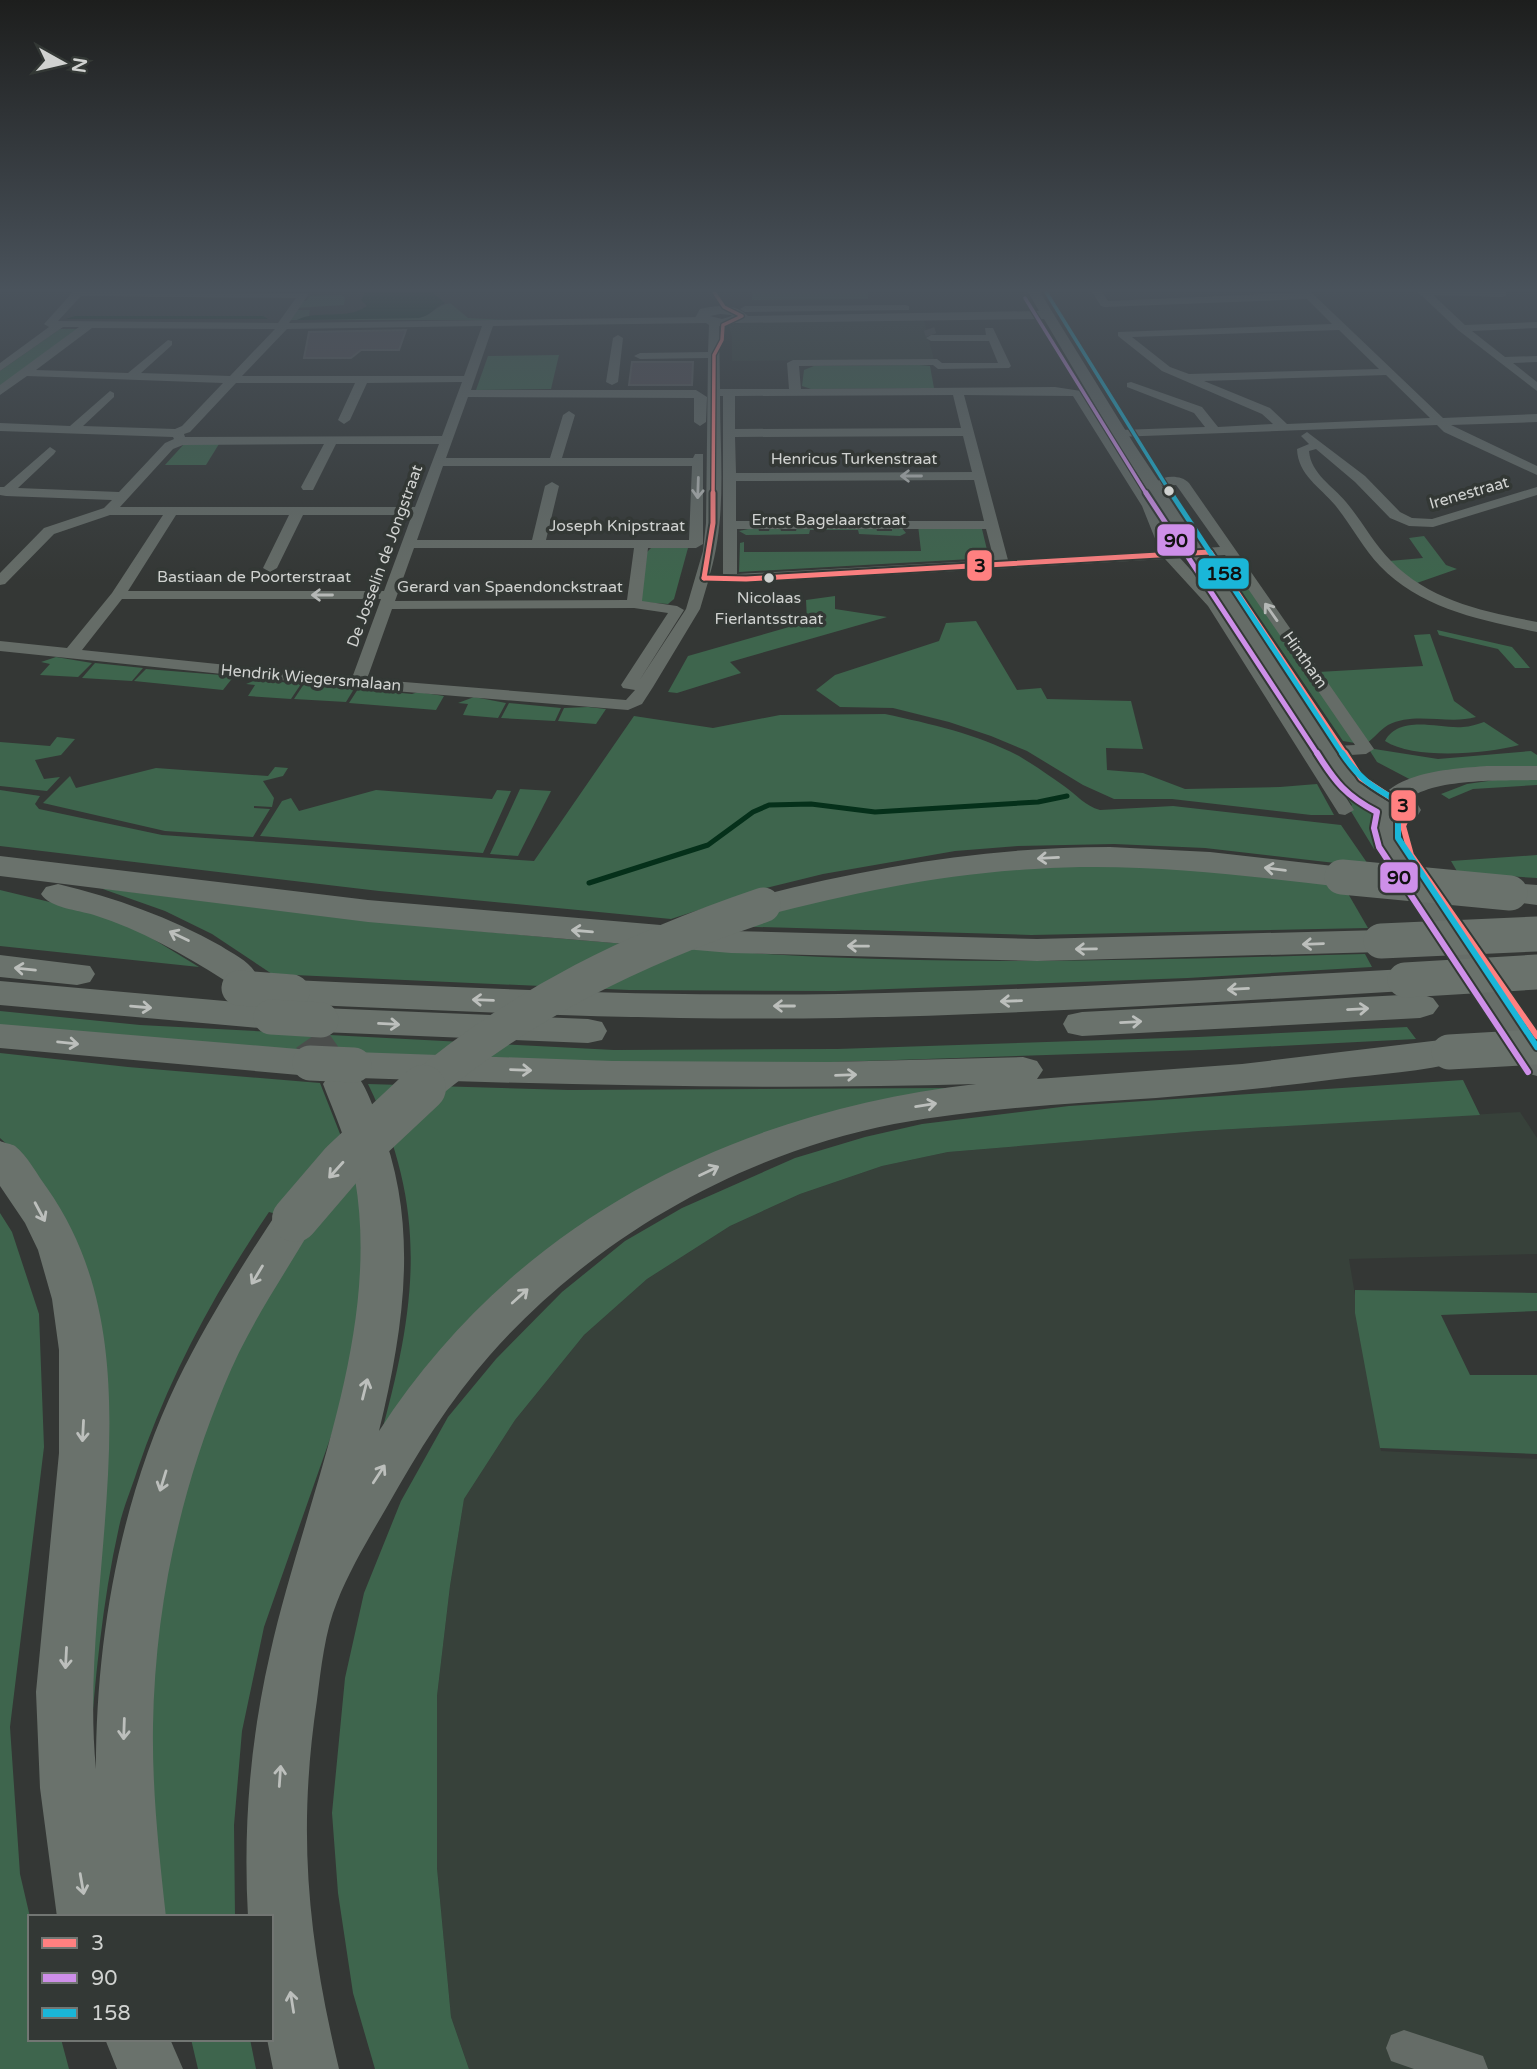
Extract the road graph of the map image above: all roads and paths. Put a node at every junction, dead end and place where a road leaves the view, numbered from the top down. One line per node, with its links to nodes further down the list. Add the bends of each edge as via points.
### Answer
1 (225, 389): 29 (street)
2 (359, 389): 20 (street)
3 (465, 389): 11 (street, De Josselin de Jongstraat)
4 (707, 389): 16 (street)
5 (795, 389): 13 (street)
6 (949, 389): 14 (street)
7 (1094, 389): 15 (street, Hintham)
8 (1141, 389): 25 (street, via 1198,410)
9 (1211, 389): 23 (street, via 1266,411)
10 (1405, 389): 21 (street)
11 (463, 393): 16 (street); 31 (street, De Josselin de Jongstraat)
12 (729, 393): 13 (street); 16 (street); 27 (street)
13 (795, 393): 14 (street)
14 (951, 393): 26 (street); 55 (street, Hintham, via 1077,393 1149,506)
15 (1097, 393): 28 (street, Hintham)
16 (706, 394): 34 (street); 60 (street, via 713,523)
17 (110, 395): 24 (street)
18 (569, 415): 36 (street)
19 (1537, 418): 21 (street)
20 (344, 420)
21 (1441, 423): 23 (street); 37 (street)
22 (0, 427): 24 (street)
23 (1290, 428): 25 (street); 32 (street)
24 (72, 430): 29 (street)
25 (1215, 431): 28 (street)
26 (968, 432): 27 (street); 38 (street)
27 (729, 433): 39 (street)
28 (1126, 434): 54 (street, Hintham); 54 (street, Hintham, via 1171,482)
29 (179, 437): 30 (street); 44 (street)
30 (332, 440): 31 (street); 41 (street)
31 (446, 440): 35 (street, De Josselin de Jongstraat)
32 (1318, 444): 43 (street, Irenestraat, via 1395,515 1409,522 1433,523); 66 (street, via 1303,449 1308,469 1398,576 1439,601)
33 (50, 451): 42 (street)
34 (699, 462): 36 (street); 53 (street, Joseph Knipstraat, one-way to 53, via 696,544)
35 (438, 463): 36 (street); 48 (street, De Josselin de Jongstraat)
36 (555, 463)
37 (1537, 471)
38 (979, 476): 39 (street, Henricus Turkenstraat, one-way to 39); 49 (street)
39 (730, 477): 50 (street)
40 (552, 486): 52 (street, Joseph Knipstraat)
41 (308, 487)
42 (3, 491): 44 (street)
43 (1537, 491)
44 (123, 496): 45 (street)
45 (109, 511): 46 (street); 57 (street, via 55,527)
46 (172, 511): 47 (street); 63 (street)
47 (298, 511): 48 (street); 59 (street)
48 (420, 511): 51 (street, De Josselin de Jongstraat)
49 (992, 525): 50 (street, Ernst Bagelaarstraat, via 912,524 914,538); 58 (street)
50 (731, 532): 61 (street)
51 (408, 544): 52 (street, Joseph Knipstraat); 64 (street, De Josselin de Jongstraat)
52 (538, 544): 53 (street, Joseph Knipstraat)
53 (641, 544): 65 (street)
54 (1213, 552): 55 (street); 71 (street, Hintham); 71 (street, Hintham, one-way to 54, via 1366,749)
55 (1168, 554): 58 (street); 71 (street, Hintham, via 1214,604)
56 (0, 556): 57 (street)
57 (24, 557): 62 (street)
58 (1002, 564): 61 (street)
59 (270, 568)
60 (704, 578): 61 (street); 70 (street, via 693,609)
61 (730, 579)
62 (0, 582)
63 (118, 595): 64 (street, Bastiaan de Poorterstraat, one-way to 63); 68 (street)
64 (388, 600): 65 (street, Gerard van Spaendonckstraat); 69 (street, De Josselin de Jongstraat)
65 (634, 604): 70 (street, Gerard van Spaendonckstraat, via 677,610 629,685)
66 (1537, 627)
67 (0, 646): 68 (street, Hendrik Wiegersmalaan)
68 (70, 654): 69 (street, Hendrik Wiegersmalaan)
69 (358, 683): 70 (street, Hendrik Wiegersmalaan, via 622,706 636,701)
70 (645, 687)
71 (1326, 751): 73 (street, Hintham, via 1353,787); 74 (street, Hintham)
72 (1537, 773): 73 (main road, via 1488,774)
73 (1398, 805): 87 (main road, via 1411,855); 90 (main road, via 1384,827 1388,842)
74 (1345, 810)
75 (0, 866): 78 (highway, one-way to 75, bridge, via 1037,950 731,942 369,911)
76 (0, 880): 81 (highway, one-way to 76, via 189,941 146,920 105,905)
77 (1523, 894): 95 (highway, one-way to 95, bridge, via 1153,858 1042,858 895,874 763,905 625,956 551,995 447,1065 389,1115 295,1219 211,1357 183,1421 150,1521 129,1646 125,1834)
78 (1537, 934)
79 (0, 966): 81 (highway, one-way to 79)
80 (1537, 972): 83 (highway, bridge)
81 (238, 980): 85 (highway, bridge)
82 (0, 993): 85 (highway, one-way to 85)
83 (1412, 993): 84 (highway); 85 (highway, one-way to 85, via 838,1006); 85 (highway, one-way to 83, bridge, via 321,1020 618,1031 840,1031 1055,1025)
84 (1537, 999)
85 (281, 1005)
86 (0, 1036): 91 (highway, one-way to 91)
87 (1537, 1036)
88 (1537, 1047): 89 (highway, bridge)
89 (1448, 1052): 91 (highway, one-way to 89, via 830,1075); 93 (highway, one-way to 89, via 368,1491 421,1409 476,1339 580,1247 633,1211 715,1168 785,1139 919,1105 1212,1080)
90 (1537, 1066)
91 (336, 1071): 93 (highway, one-way to 91, via 373,1357 384,1271 376,1179)
92 (0, 1156): 94 (highway, one-way to 94, via 35,1202 60,1249 80,1318 86,1389 65,1660 65,1757)
93 (311, 1598): 102 (highway, one-way to 93, via 279,1918 276,1834 288,1709)
94 (88, 1915)
95 (135, 1915)
96 (138, 2041): 100 (highway)
97 (157, 2041): 101 (highway)
98 (1404, 2048): 99 (street)
99 (1452, 2066)
100 (150, 2069)
101 (162, 2069)
102 (306, 2069)

